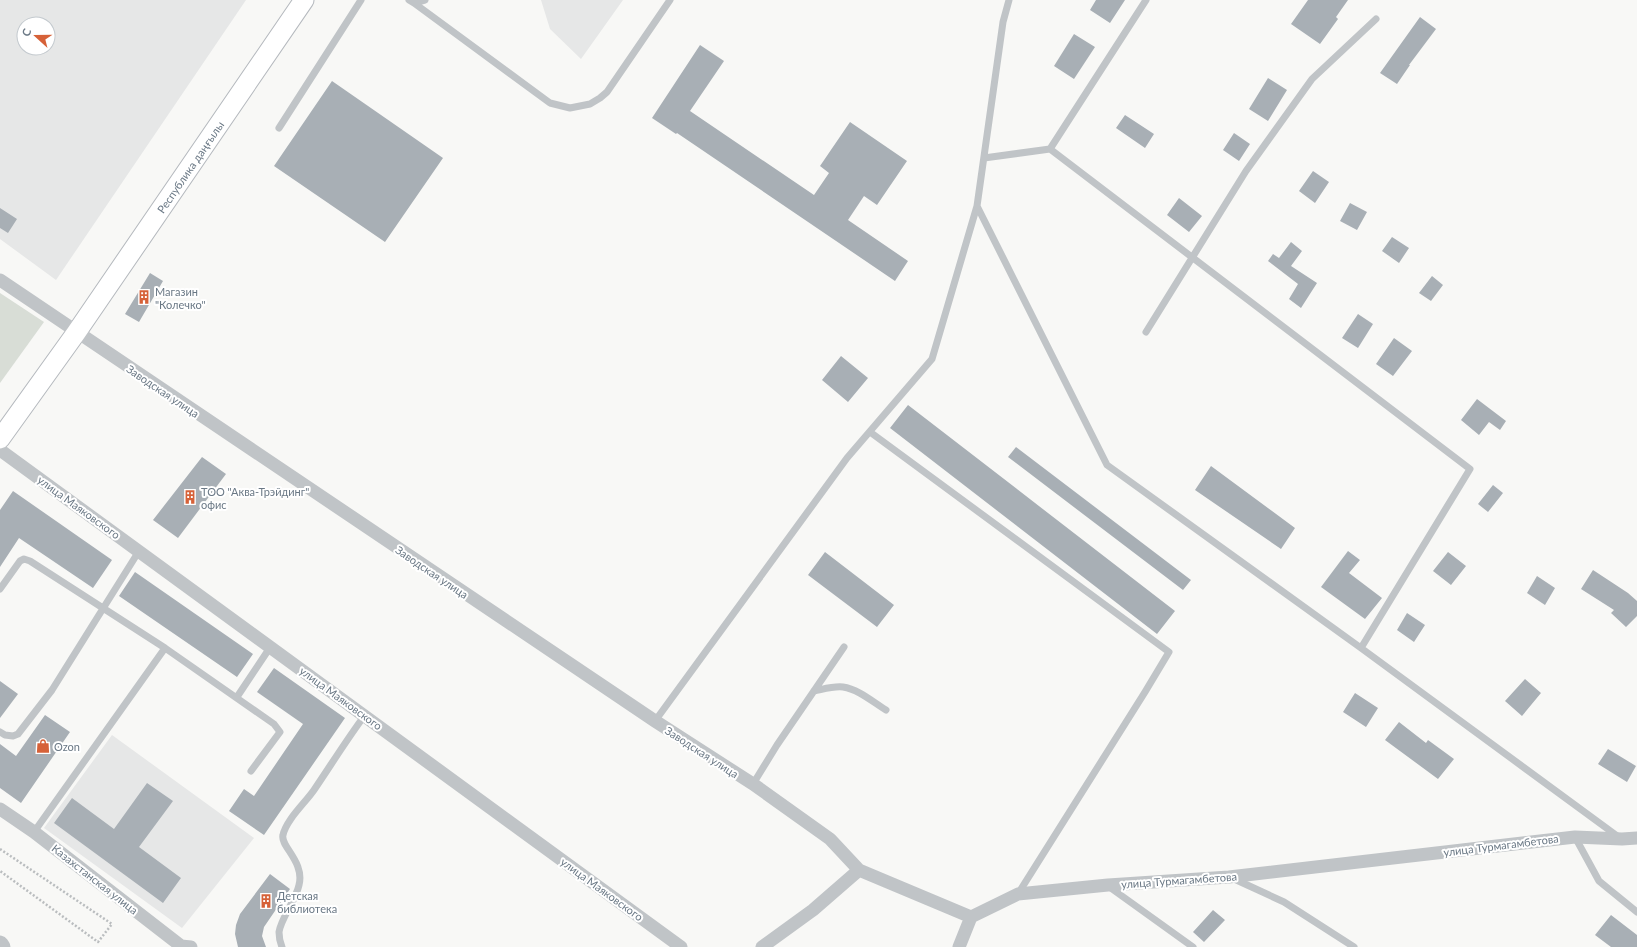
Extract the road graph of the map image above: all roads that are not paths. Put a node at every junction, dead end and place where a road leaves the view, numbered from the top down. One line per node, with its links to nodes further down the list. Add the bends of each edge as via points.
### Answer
1 (304, 0): 16 (main road, Республика даңғылы)
2 (361, 0): 9 (lane)
3 (425, 0): 7 (lane)
4 (670, 0): 7 (lane, via 607,92 590,104 570,108 550,103)
5 (1010, 0): 11 (lane, via 1003,22)
6 (1146, 0): 10 (lane)
7 (412, 2)
8 (1376, 19): 13 (lane, via 1312,79 1246,171)
9 (279, 128)
10 (1050, 149): 11 (lane); 13 (lane)
11 (984, 158): 12 (lane)
12 (977, 206): 17 (lane, via 932,359); 26 (lane, via 1107,465)
13 (1193, 258): 15 (lane); 26 (lane, via 1470,469)
14 (0, 280): 16 (street, Заводская улица)
15 (1146, 332)
16 (76, 333): 18 (main road, Республика даңғылы); 31 (street, Заводская улица)
17 (870, 432): 31 (lane, via 847,458); 43 (lane, via 1169,652)
18 (0, 439)
19 (0, 450): 20 (street, улица Маяковского)
20 (139, 551): 22 (lane); 23 (street, улица Маяковского)
21 (0, 589): 22 (lane, via 24,559)
22 (103, 609): 25 (lane); 32 (lane, via 52,690 18,734 13,736)
23 (271, 646): 28 (lane); 30 (street, улица Маяковского)
24 (844, 647): 27 (lane)
25 (165, 648): 28 (lane); 36 (lane)
26 (1362, 648): 39 (lane)
27 (814, 691): 29 (lane, via 844,687 854,690); 34 (lane)
28 (237, 697): 33 (lane, via 274,724 280,732)
29 (886, 710)
30 (365, 715): 50 (lane, via 282,836 294,856 300,882 279,932); 51 (street, улица Маяковского)
31 (655, 721): 34 (street, Заводская улица)
32 (0, 732)
33 (252, 771)
34 (753, 784): 40 (street, Заводская улица, via 830,840)
35 (0, 808): 36 (street, Казахстанская улица)
36 (34, 832): 49 (street, Казахстанская улица)
37 (1575, 836): 39 (street, улица Турмагамбетова); 41 (street, улица Турмагамбетова); 44 (lane, via 1599,881)
38 (1637, 838): 39 (street, улица Турмагамбетова)
39 (1622, 839)
40 (859, 870): 45 (street); 47 (street)
41 (1229, 877): 42 (street, улица Турмагамбетова); 54 (lane, via 1284,902)
42 (1108, 886): 43 (street, улица Турмагамбетова); 53 (lane)
43 (1018, 894): 45 (street, улица Турмагамбетова)
44 (1637, 912)
45 (971, 917): 52 (street)
46 (0, 944): 48 (street)
47 (766, 946)
48 (2, 947)
49 (184, 947)
50 (282, 947)
51 (681, 947)
52 (959, 947)
53 (1193, 947)
54 (1354, 947)

